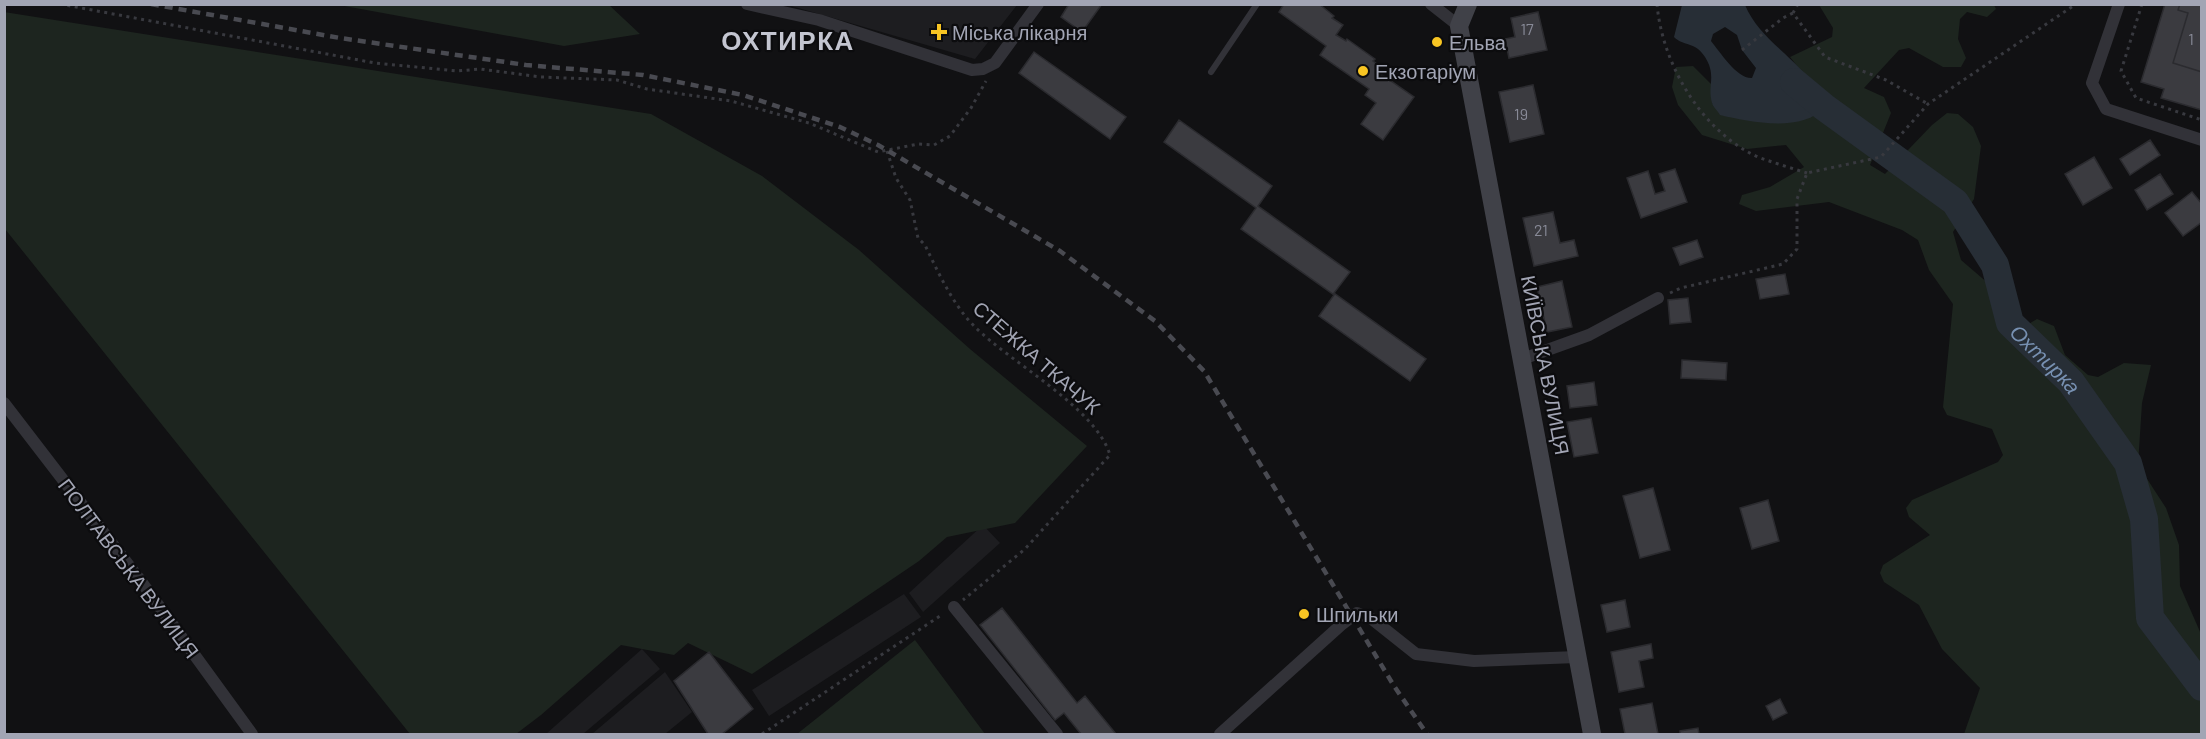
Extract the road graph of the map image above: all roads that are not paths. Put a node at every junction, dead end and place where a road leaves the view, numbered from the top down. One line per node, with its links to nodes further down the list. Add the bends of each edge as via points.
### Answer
1 (747, 4): 2 (street, via 819,20 972,70 995,63)
2 (1038, 4)
3 (1257, 4): 8 (lane)
4 (1431, 4): 7 (street)
5 (1468, 4): 7 (main road)
6 (2116, 5): 9 (street, via 2092,83 2106,109)
7 (1460, 26): 11 (main road, КИЇВСЬКА ВУЛИЦЯ)
8 (1211, 72)
9 (2202, 140)
10 (1658, 298): 11 (street, via 1590,335)
11 (1522, 359): 14 (main road, КИЇВСЬКА ВУЛИЦЯ)
12 (4, 403): 15 (street, ПОЛТАВСЬКА ВУЛИЦЯ, via 140,580)
13 (954, 607): 16 (street)
14 (1577, 657): 17 (street, via 1474,661 1416,654 1372,619 1357,614); 18 (main road, КИЇВСЬКА ВУЛИЦЯ)
15 (252, 735)
16 (1057, 735)
17 (1220, 735)
18 (1592, 735)

